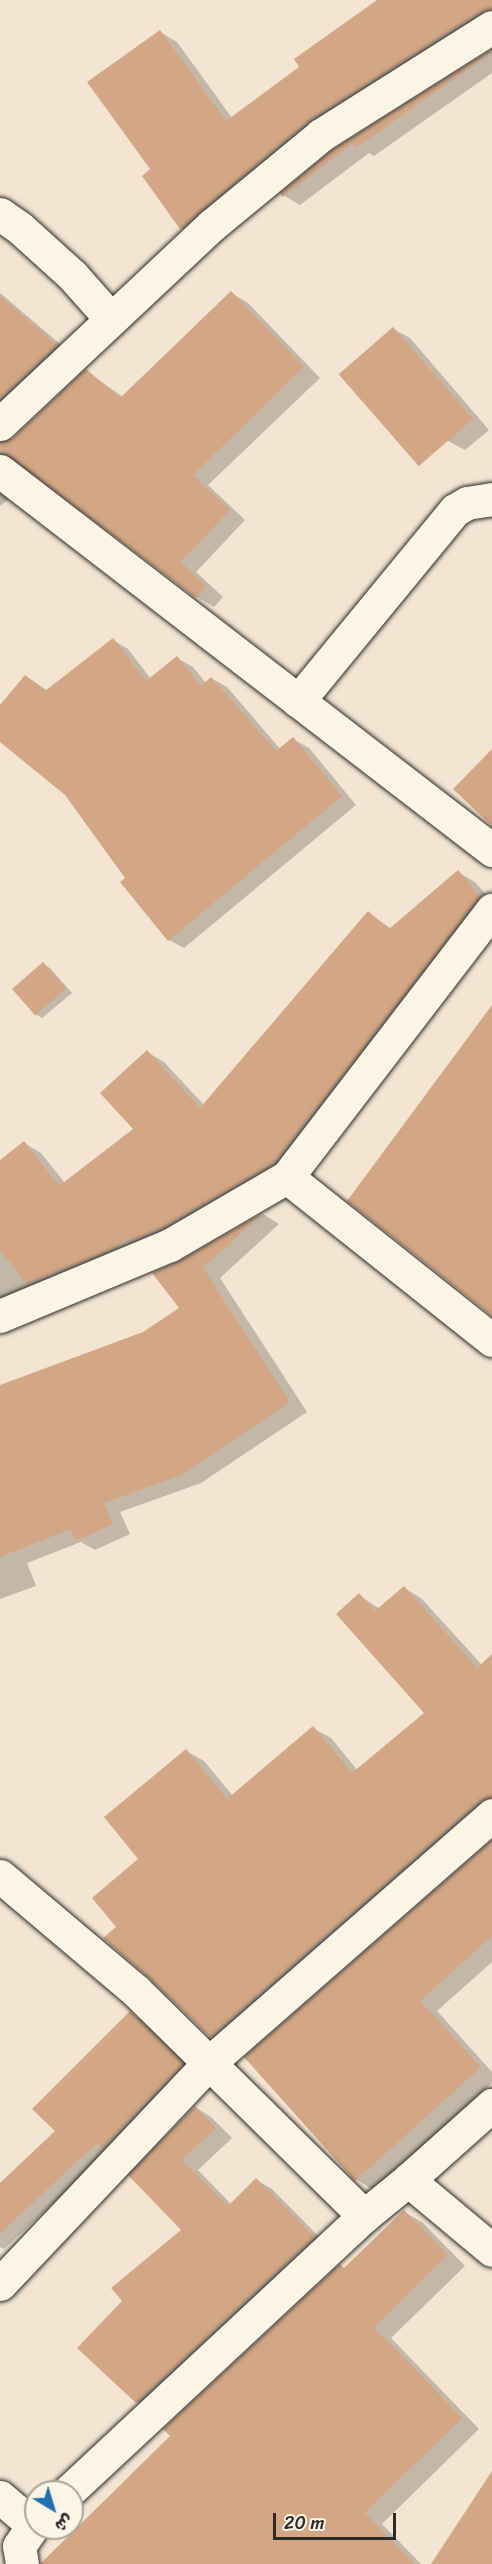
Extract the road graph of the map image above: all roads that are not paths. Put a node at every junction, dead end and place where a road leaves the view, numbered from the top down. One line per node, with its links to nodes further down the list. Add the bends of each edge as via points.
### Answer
1 (492, 27): 3 (street, via 321,135 213,225)
2 (0, 214): 3 (street, via 72,275)
3 (111, 319): 4 (street)
4 (0, 424)
5 (0, 471): 7 (street)
6 (492, 499): 7 (street, via 467,503 455,510)
7 (298, 701): 8 (street)
8 (492, 850)
9 (492, 910): 10 (street)
10 (287, 1177): 11 (street, via 170,1245); 12 (street)
11 (0, 1316)
12 (492, 1340)
13 (492, 1815): 15 (street)
14 (0, 1876): 15 (street, via 135,1990)
15 (210, 2062): 18 (street); 20 (street)
16 (492, 2105): 17 (street)
17 (408, 2180): 18 (street); 19 (street)
18 (364, 2216): 21 (street)
19 (492, 2250)
20 (0, 2283)
21 (81, 2480)
22 (0, 2497): 23 (street)
23 (24, 2516)
24 (24, 2539): 25 (street, via 19,2546)
25 (22, 2564)

